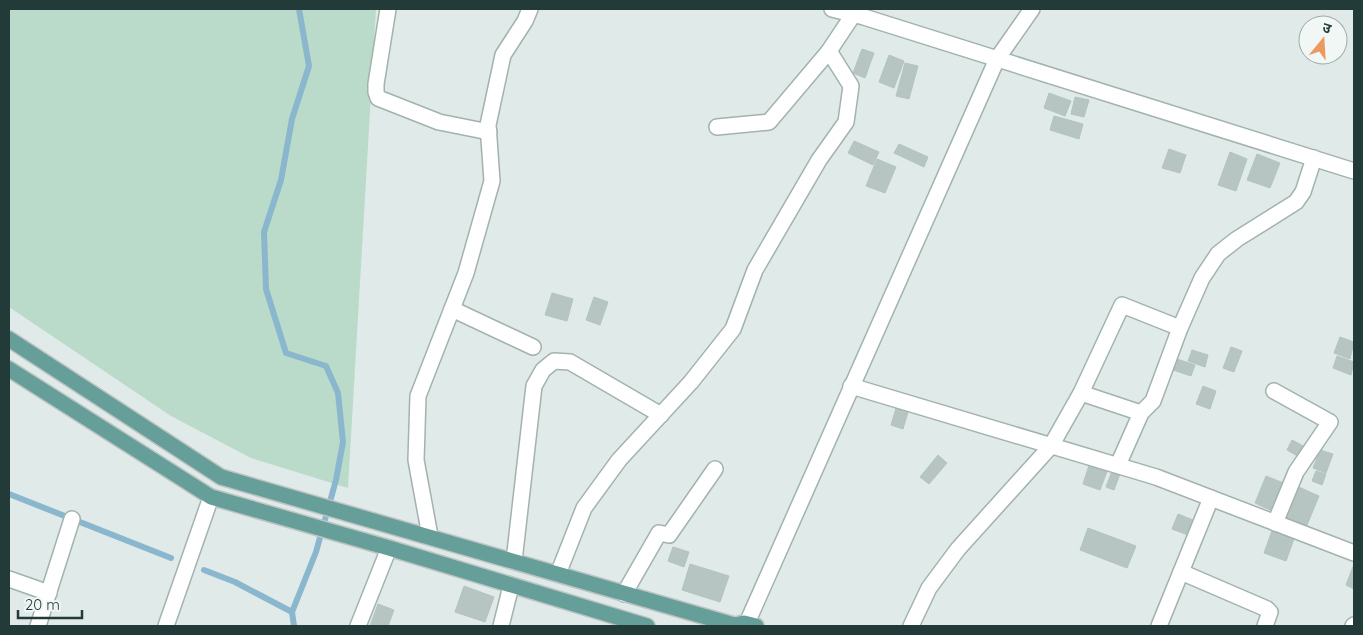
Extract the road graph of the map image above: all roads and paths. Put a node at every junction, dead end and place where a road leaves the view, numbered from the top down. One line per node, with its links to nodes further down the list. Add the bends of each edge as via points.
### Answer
1 (388, 9): 9 (street, via 376,84 378,98 440,122)
2 (530, 9): 9 (street, via 503,55)
3 (832, 9): 5 (street)
4 (1032, 9): 7 (street)
5 (853, 15): 6 (street); 7 (street)
6 (829, 51): 8 (street, via 769,122); 21 (street, via 851,86 846,122 755,270 733,329)
7 (997, 59): 10 (street); 17 (street)
8 (717, 127)
9 (489, 132): 12 (street, via 492,181 466,273)
10 (1314, 158): 11 (street); 13 (street, via 1303,192 1296,202 1218,254 1202,278)
11 (1354, 171)
12 (452, 309): 15 (street); 29 (street, via 418,396 416,460)
13 (1180, 328): 19 (street, via 1122,306); 20 (street, via 1153,400)
14 (9, 339): 29 (main road, via 220,477)
15 (532, 347)
16 (9, 370): 25 (main road)
17 (851, 386): 22 (street); 39 (street)
18 (1274, 391): 28 (street, via 1330,422 1296,472)
19 (1081, 393): 20 (street); 22 (street)
20 (1141, 413): 23 (street)
21 (661, 415): 32 (street, via 570,362 554,361 543,370 534,386); 34 (street, via 619,460 584,508)
22 (1051, 446): 23 (street); 45 (street, via 958,549 929,588)
23 (1118, 466): 26 (street)
24 (715, 469): 38 (street, via 669,534 659,532)
25 (211, 497): 30 (main road); 41 (street)
26 (1210, 498): 28 (street); 33 (street)
27 (72, 519): 37 (street)
28 (1274, 523): 31 (street)
29 (430, 536): 32 (main road)
30 (389, 548): 36 (main road); 42 (street)
31 (1354, 553)
32 (514, 561): 34 (main road)
33 (1181, 572): 46 (street); 47 (street, via 1267,609 1270,612)
34 (558, 574): 38 (main road)
35 (9, 579): 37 (street)
36 (511, 586): 43 (street); 44 (main road)
37 (49, 593): 40 (street)
38 (624, 594): 39 (main road)
39 (742, 625)
40 (38, 626)
41 (166, 626)
42 (358, 626)
43 (501, 626)
44 (647, 626)
45 (912, 626)
46 (1160, 626)
47 (1265, 626)

